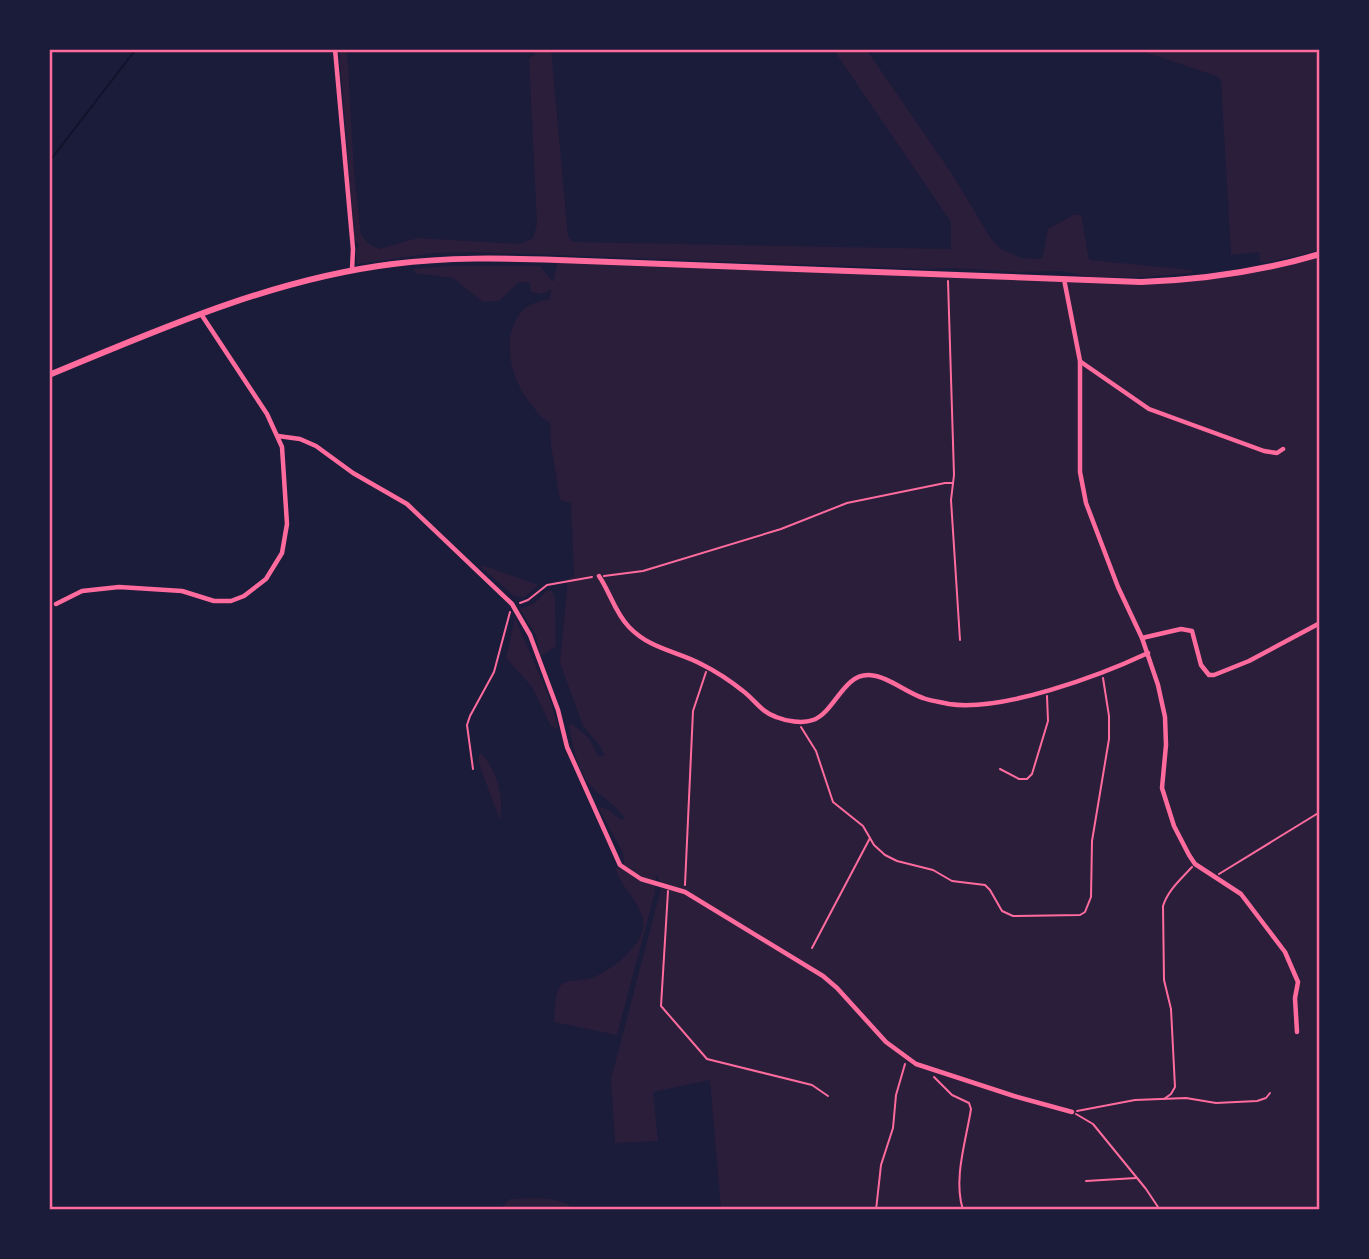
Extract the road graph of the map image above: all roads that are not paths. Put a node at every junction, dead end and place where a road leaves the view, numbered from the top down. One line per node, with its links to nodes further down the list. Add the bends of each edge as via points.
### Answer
1 (335, 49): 3 (street)
2 (1320, 254): 4 (main road, via 1273,267 1195,279)
3 (352, 270): 4 (main road, via 484,258); 5 (main road)
4 (1064, 279): 6 (street)
5 (201, 314): 7 (main road); 8 (street)
6 (1080, 361): 9 (street, via 1149,409 1264,451); 13 (street, via 1080,472 1086,503)
7 (49, 375)
8 (278, 436): 11 (street, via 285,463 286,542 275,568 256,588 220,602 182,591 119,587 82,591); 16 (street, via 316,446 407,504 512,604 530,635 568,747 620,865 641,879 685,892 822,976 886,1042 928,1070)
9 (1283, 449)
10 (599, 576): 14 (street, via 628,626 651,644 706,667 745,692 762,710 791,721 813,720 862,676 871,675 923,698 951,704 1019,698 1104,673)
11 (56, 604)
12 (1320, 623): 13 (street, via 1249,662 1214,675 1201,665 1192,631 1181,629)
13 (1143, 638): 14 (street)
14 (1147, 653): 15 (street, via 1165,717 1162,788 1178,836 1195,864 1241,894 1284,952 1298,982 1294,998)
15 (1297, 1032)
16 (1072, 1112)

